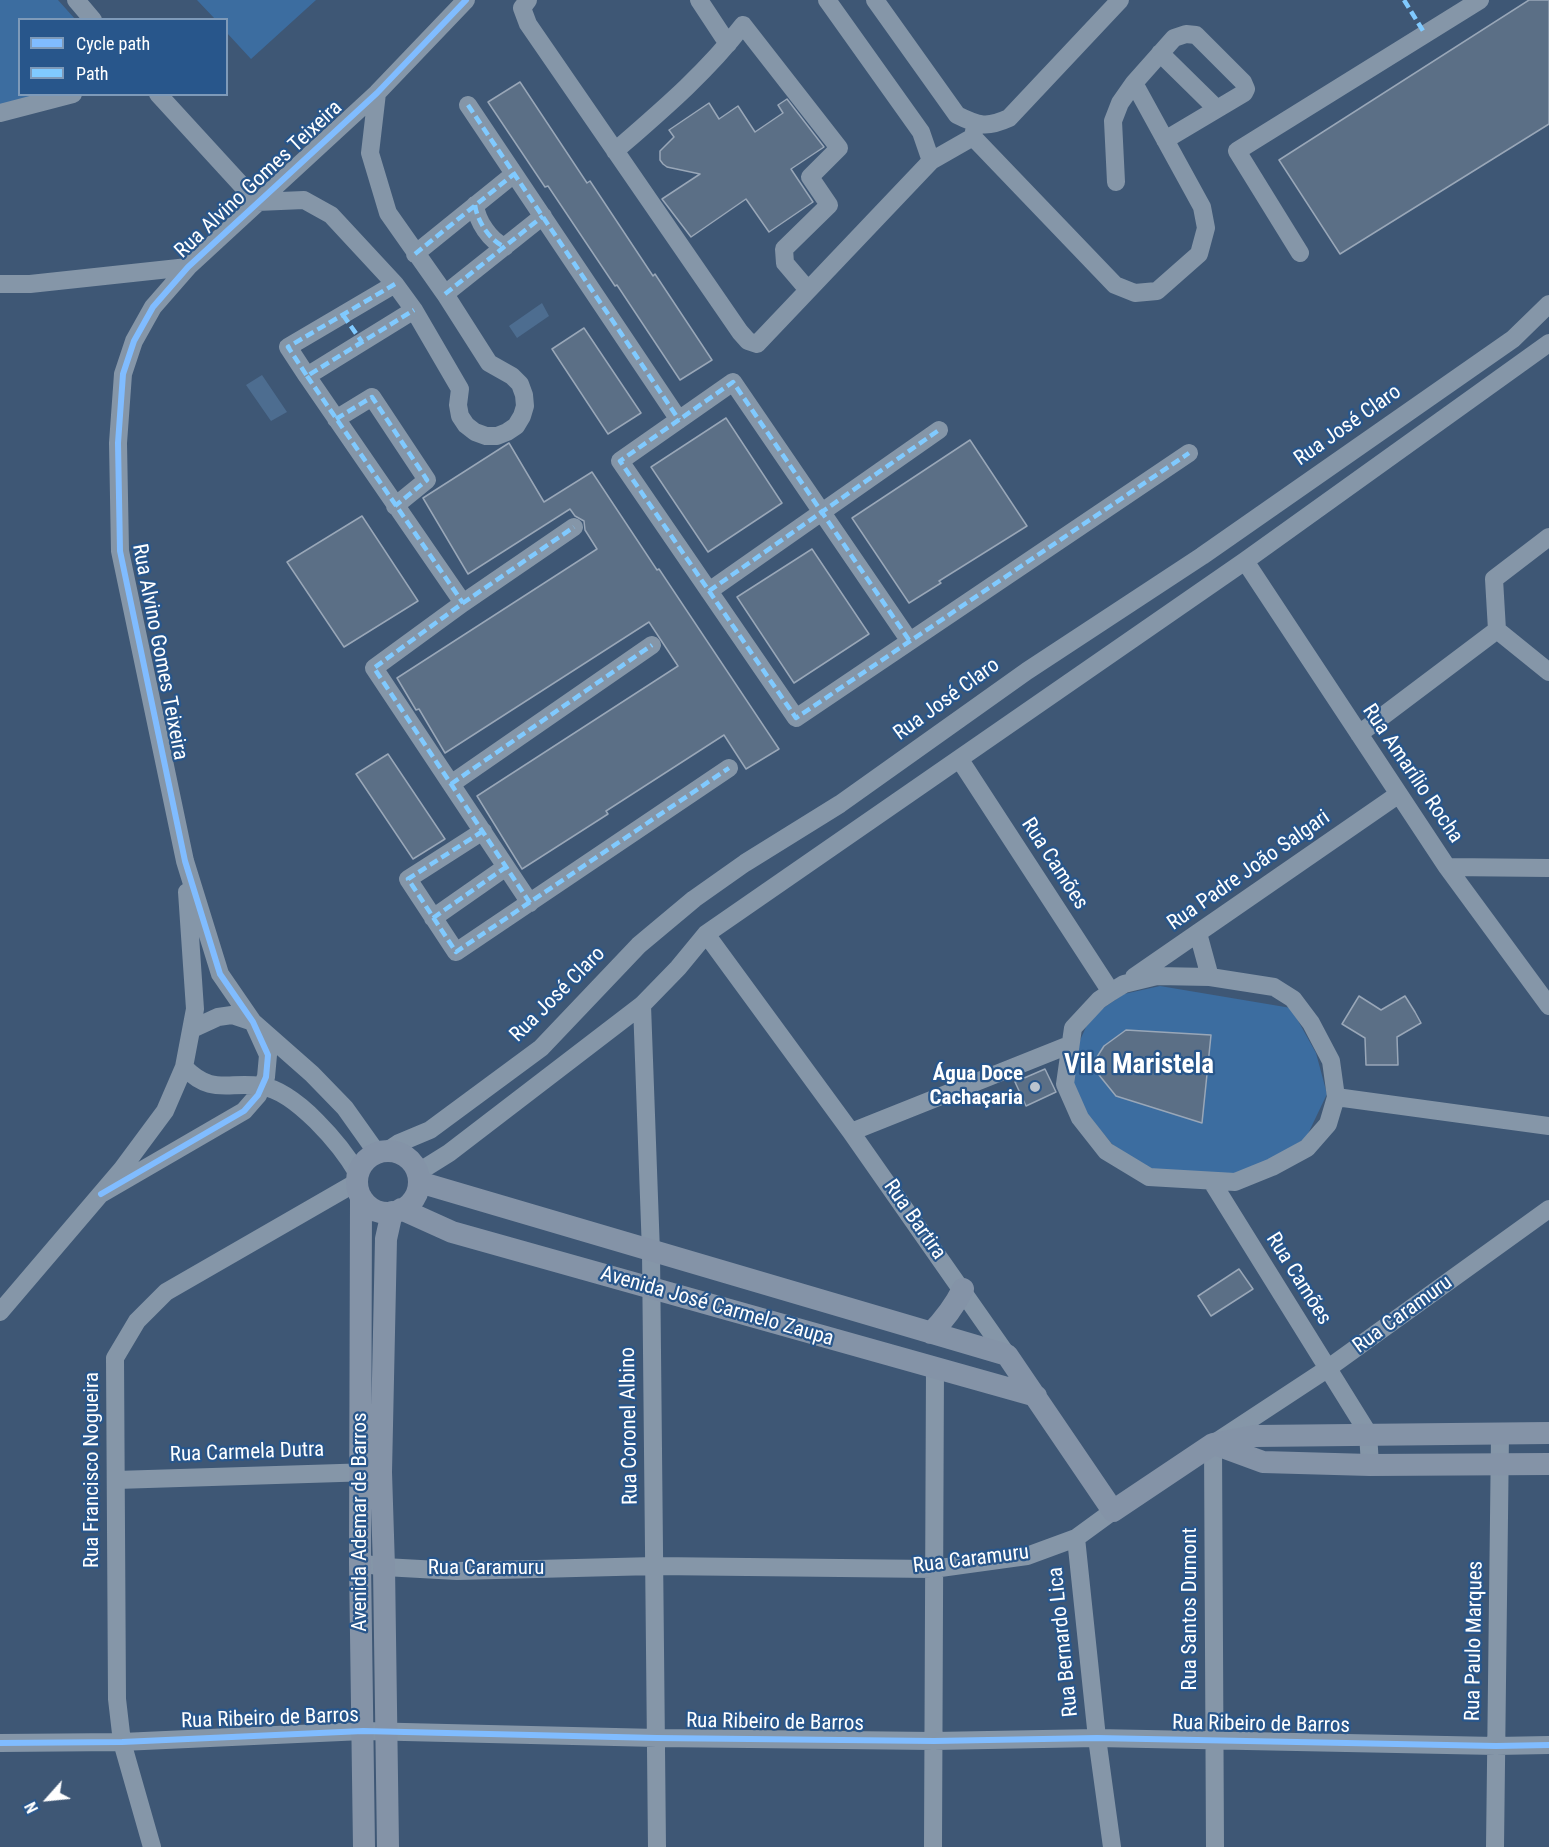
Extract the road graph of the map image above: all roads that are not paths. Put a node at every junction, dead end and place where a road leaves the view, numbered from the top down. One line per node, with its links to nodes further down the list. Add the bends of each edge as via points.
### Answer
1 (76, 0): 9 (street)
2 (466, 0): 13 (street, Rua Alvino Gomes Teixeira)
3 (528, 0): 21 (street, via 522,8 528,24)
4 (699, 0): 10 (street)
5 (827, 0): 22 (street, via 921,132)
6 (875, 0): 19 (street, via 957,115)
7 (1120, 0): 19 (street, via 1010,118)
8 (1480, 0): 29 (street, via 1238,151)
9 (91, 18)
10 (728, 44): 21 (street, via 693,83); 34 (street, via 743,25 839,148 810,177 829,205 784,249 785,263)
11 (1160, 53): 12 (street); 17 (street); 17 (street, via 1174,38 1196,35 1246,88)
12 (1134, 83): 20 (street); 24 (street, via 1113,121)
13 (377, 93): 25 (street, Rua Alvino Gomes Teixeira); 30 (street, via 370,153 388,213)
14 (65, 96): 18 (street)
15 (160, 96): 25 (street)
16 (468, 105): 23 (street)
17 (1217, 109): 20 (street)
18 (0, 113)
19 (974, 131): 20 (street, via 1115,285 1135,293 1157,291 1199,254 1206,228 1202,207); 22 (street)
20 (1165, 140)
21 (615, 151): 34 (street, via 748,341 757,344)
22 (932, 160): 34 (street)
23 (514, 174): 26 (street); 27 (street)
24 (1116, 182)
25 (257, 202): 31 (street, Rua Alvino Gomes Teixeira); 33 (street, via 304,200 331,215)
26 (475, 205): 28 (street, via 476,214 495,243); 30 (street)
27 (543, 216): 28 (street); 43 (street)
28 (505, 247): 35 (street)
29 (1300, 253)
30 (416, 254): 35 (street)
31 (188, 267): 32 (street); 63 (street, Rua Alvino Gomes Teixeira, via 153,308 134,341 123,374 118,444 120,551)
32 (0, 284)
33 (396, 284): 37 (street); 38 (street)
34 (808, 290)
35 (445, 294): 37 (street, via 489,363 520,384 525,406 516,426 507,432 486,436 466,425 460,416 459,389)
36 (1549, 304): 83 (street, Rua José Claro, via 1513,339 1211,549 1027,670 840,804 694,899 639,945 541,1048 430,1130)
37 (414, 310): 39 (street)
38 (343, 315): 39 (street); 41 (street, via 288,347)
39 (362, 342): 41 (street)
40 (1549, 343): 50 (street)
41 (307, 376): 42 (street)
42 (336, 419): 46 (street); 46 (street, via 372,397 427,480)
43 (679, 420): 47 (street, via 733,382); 51 (street, via 620,461)
44 (939, 430): 47 (street)
45 (1189, 453): 54 (street)
46 (394, 506): 52 (street)
47 (822, 513): 51 (street); 54 (street)
48 (574, 527): 52 (street)
49 (1549, 537): 53 (street, via 1494,579)
50 (1245, 561): 57 (street, Rua Amarílio Rocha); 58 (street)
51 (709, 591): 54 (street, via 796,718)
52 (463, 603): 60 (street, via 374,668)
53 (1497, 630): 56 (street); 57 (street)
54 (909, 640)
55 (652, 645): 60 (street)
56 (1549, 672)
57 (1359, 734): 61 (street, Rua Amarílio Rocha)
58 (960, 760): 70 (street); 72 (street, Rua Camões)
59 (729, 768): 67 (street)
60 (451, 784): 62 (street)
61 (1399, 794): 65 (street, Rua Amarílio Rocha); 69 (street, Rua Padre João Salgari)
62 (483, 831): 64 (street); 68 (street, via 408,879)
63 (185, 861): 75 (street, Rua Alvino Gomes Teixeira, via 220,974); 76 (street, Rua Alvino Gomes Teixeira, via 195,1009)
64 (506, 867): 67 (street); 68 (street)
65 (1447, 867): 66 (street); 74 (street, Rua Amarílio Rocha)
66 (1549, 868)
67 (530, 903): 68 (street, via 456,952)
68 (433, 918)
69 (1198, 933): 71 (street); 72 (street, Rua Padre João Salgari)
70 (706, 934): 73 (street); 82 (street, Rua Bartira)
71 (1210, 977): 72 (street, via 1157,976); 80 (street, via 1274,987 1293,999 1331,1061)
72 (1117, 988): 77 (street, Rua Padre João Salgari, via 1073,1028)
73 (642, 1005): 84 (street); 90 (street, Rua Coronel Albino)
74 (1549, 1006)
75 (253, 1022): 76 (street, via 232,1015); 79 (street, Rua Alvino Gomes Teixeira, via 268,1055); 83 (street, via 312,1074)
76 (192, 1029): 78 (street, Rua Alvino Gomes Teixeira)
77 (1069, 1045): 82 (street); 85 (street, via 1065,1084 1080,1118 1106,1151 1149,1178)
78 (184, 1067): 79 (street, via 195,1078 221,1087); 87 (street, Rua Alvino Gomes Teixeira, via 165,1111)
79 (262, 1086): 86 (street, via 298,1105 350,1160); 87 (street, Rua Alvino Gomes Teixeira, via 244,1112)
80 (1336, 1097): 81 (street); 85 (street, via 1328,1124 1307,1148 1235,1182)
81 (1549, 1126)
82 (851, 1132): 92 (street, Rua Bartira)
83 (382, 1152): 84 (main road, via 405,1157); 86 (main road, via 362,1165)
84 (418, 1177): 89 (main road, via 413,1198); 90 (main road, Avenida José Carmelo Zaupa)
85 (1212, 1182): 97 (street, Rua Camões)
86 (359, 1184): 89 (main road, via 375,1209); 106 (main road, Avenida Ademar de Barros); 107 (street, Rua Francisco Nogueira, via 166,1292 137,1321 115,1358)
87 (101, 1194): 93 (street, Rua Alvino Gomes Teixeira)
88 (1549, 1209): 97 (street, Rua Caramuru)
89 (396, 1211): 91 (main road, Avenida José Carmelo Zaupa, via 452,1232); 106 (main road, Avenida Ademar de Barros, via 386,1239)
90 (651, 1252): 91 (street, Rua Coronel Albino); 94 (main road, Avenida José Carmelo Zaupa)
91 (651, 1289): 96 (main road, Avenida José Carmelo Zaupa); 111 (street, Rua Coronel Albino)
92 (963, 1289): 94 (main road, via 954,1308); 95 (street, Rua Bartira)
93 (0, 1312)
94 (931, 1332): 95 (main road, Avenida José Carmelo Zaupa)
95 (1007, 1355): 98 (main road, Rua Bartira)
96 (934, 1367): 98 (main road, Avenida José Carmelo Zaupa); 113 (street)
97 (1327, 1369): 100 (street, Rua Camões); 102 (street, Rua Caramuru)
98 (1036, 1396): 108 (main road, Rua Bartira)
99 (1549, 1433): 101 (main road)
100 (1368, 1434): 101 (main road); 102 (main road, via 1270,1434); 105 (street, Rua Camões)
101 (1500, 1435): 103 (street, Rua Paulo Marques)
102 (1213, 1444): 105 (main road, via 1263,1462); 108 (main road, Rua Caramuru); 118 (street, Rua Santos Dumont)
103 (1499, 1464): 104 (main road); 105 (main road); 123 (street, Rua Paulo Marques)
104 (1549, 1464)
105 (1370, 1465)
106 (371, 1472): 107 (street, Rua Carmela Dutra); 110 (main road, Avenida Ademar de Barros); 112 (main road, Avenida Ademar de Barros)
107 (116, 1480): 120 (street, Rua Francisco Nogueira, via 117,1699)
108 (1113, 1511): 109 (street, Rua Caramuru)
109 (1076, 1538): 113 (street, Rua Caramuru, via 1027,1556); 117 (street, Rua Bernardo Lica)
110 (360, 1563): 112 (street, Rua Caramuru); 114 (main road, Avenida Ademar de Barros)
111 (655, 1566): 112 (street, Rua Caramuru, via 457,1571); 113 (street, Rua Caramuru); 116 (street, Rua Coronel Albino)
112 (384, 1567): 115 (main road, Avenida Ademar de Barros)
113 (933, 1569): 119 (street)
114 (363, 1731): 115 (street, Rua Ribeiro de Barros); 120 (street, Rua Ribeiro de Barros); 125 (main road, Avenida Ademar de Barros)
115 (388, 1732): 116 (street, Rua Ribeiro de Barros); 126 (main road, Avenida Ademar de Barros)
116 (657, 1738): 119 (street, Rua Ribeiro de Barros); 127 (street, Rua Coronel Albino)
117 (1096, 1738): 118 (street, Rua Ribeiro de Barros); 119 (street, Rua Ribeiro de Barros); 129 (street, Rua Bernardo Lica)
118 (1213, 1740): 123 (street, Rua Ribeiro de Barros); 130 (street, Rua Santos Dumont)
119 (934, 1741): 128 (street)
120 (122, 1742): 121 (street, Rua Ribeiro de Barros); 124 (street, Rua Francisco Nogueira)
121 (0, 1743)
122 (1549, 1745): 123 (street, Rua Ribeiro de Barros)
123 (1496, 1746): 131 (street, Rua Paulo Marques)
124 (152, 1847)
125 (364, 1847)
126 (388, 1847)
127 (657, 1847)
128 (933, 1847)
129 (1112, 1847)
130 (1215, 1847)
131 (1495, 1847)

